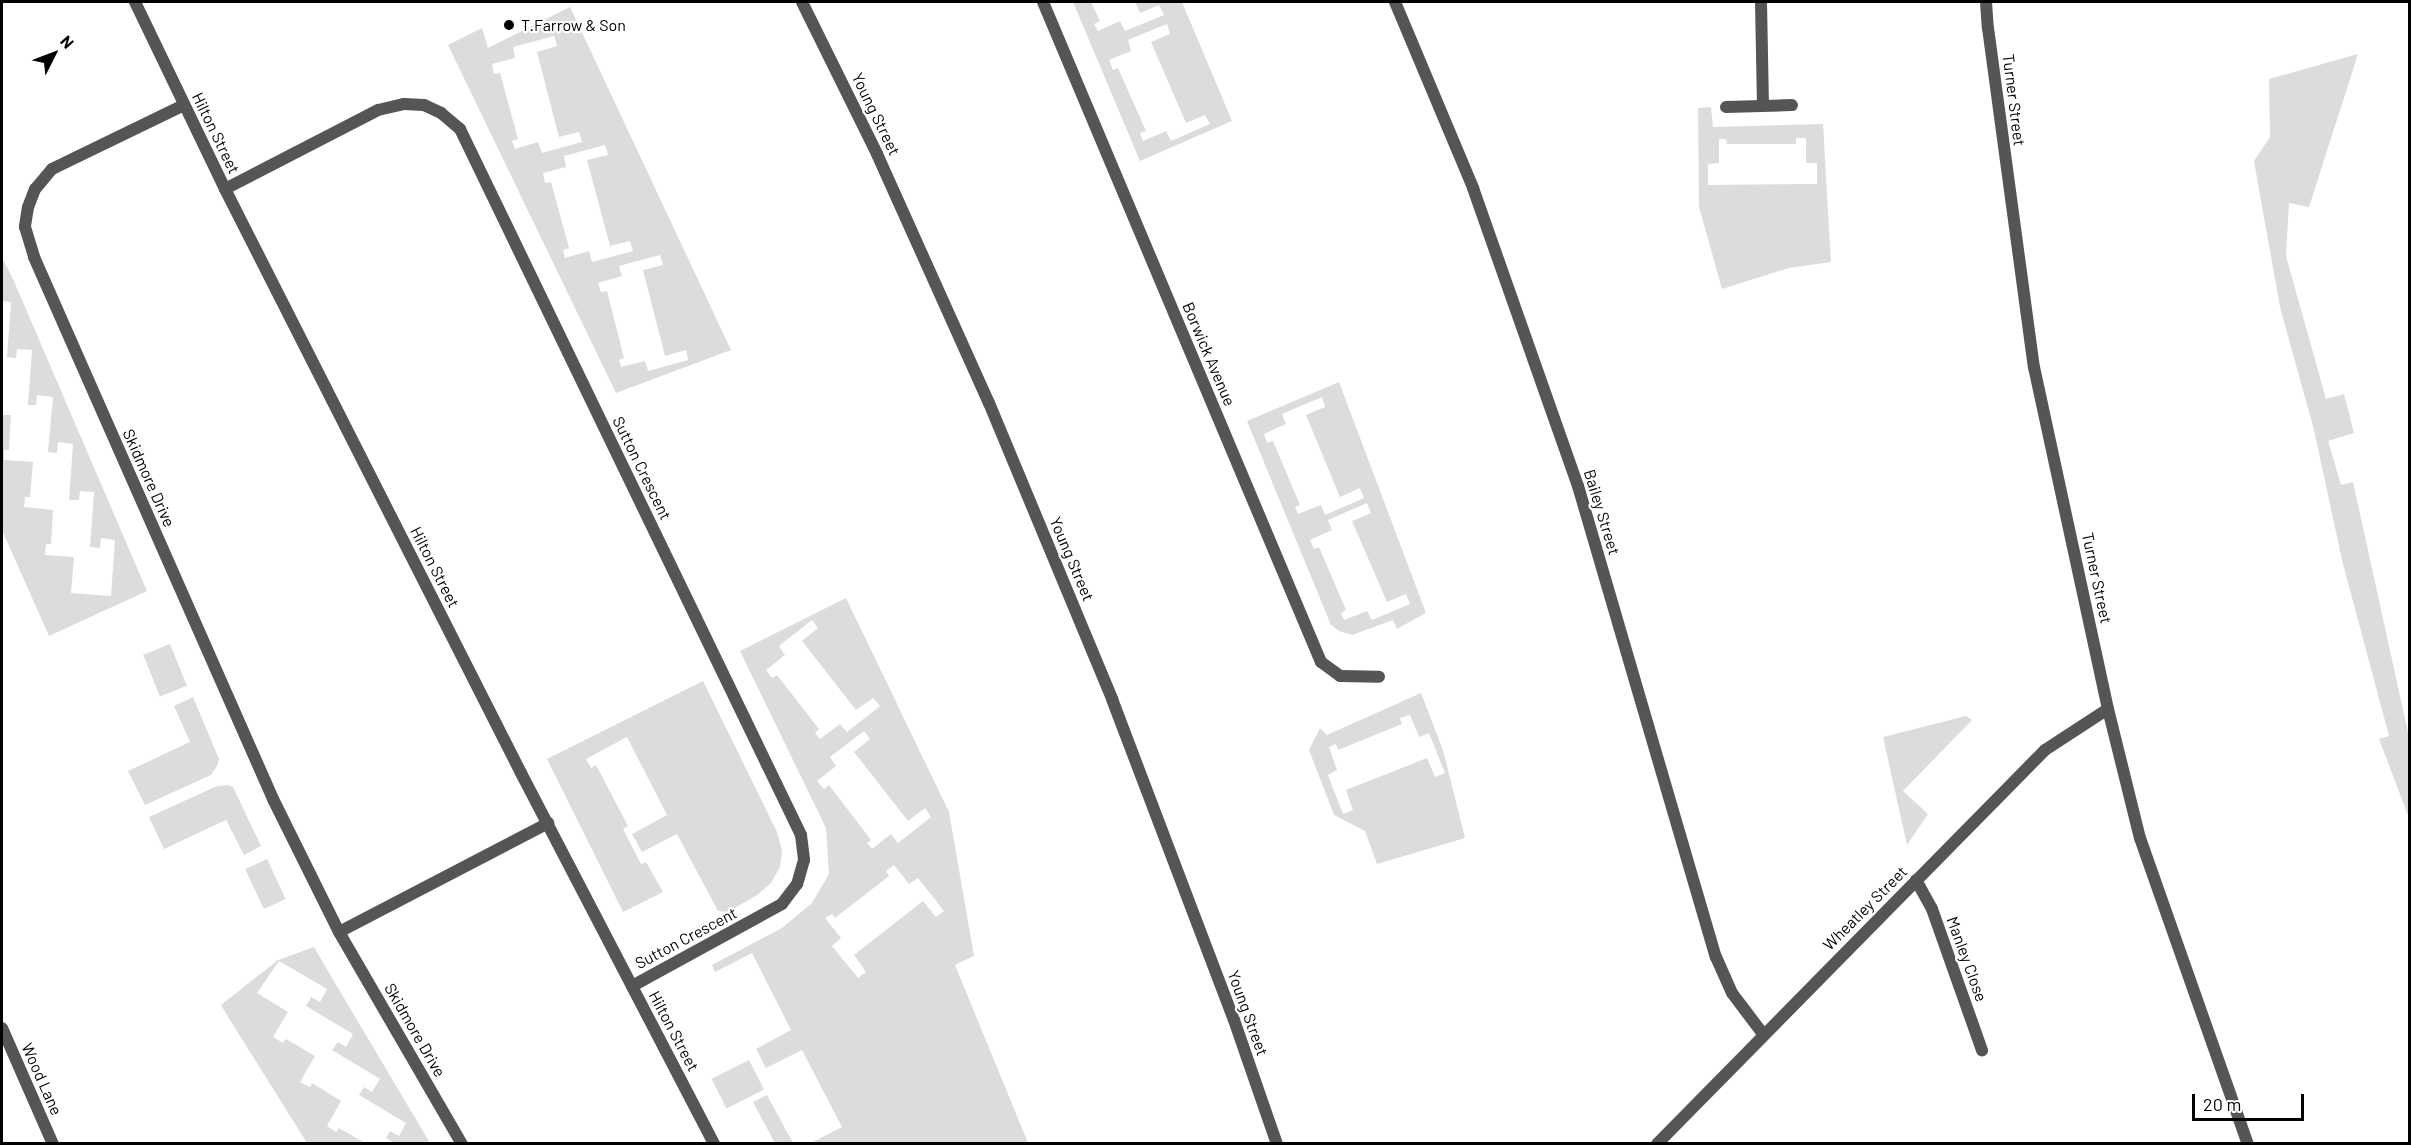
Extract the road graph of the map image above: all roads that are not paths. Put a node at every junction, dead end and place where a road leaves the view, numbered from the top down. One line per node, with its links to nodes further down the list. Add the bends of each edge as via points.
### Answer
1 (135, 2): 7 (street, Hilton Street)
2 (802, 2): 24 (street, Young Street, via 877,154 989,403 1112,699)
3 (1043, 2): 12 (street, Borwick Avenue, via 1321,662 1340,676)
4 (1395, 2): 19 (street, Bailey Street, via 1473,188 1578,486 1716,957 1732,993)
5 (1761, 2): 9 (street)
6 (1986, 2): 13 (street, Turner Street, via 2034,367)
7 (183, 105): 11 (street, Hilton Street); 16 (street, Skidmore Drive, via 52,169 35,189 26,227 34,257 273,799)
8 (1792, 105): 9 (street)
9 (1763, 106): 10 (street)
10 (1726, 107)
11 (225, 189): 14 (street, Hilton Street); 17 (street, Sutton Crescent, via 378,110 404,104 424,105 460,129 801,835 804,860 797,884 782,904)
12 (1379, 677)
13 (2108, 709): 15 (street, Wheatley Street, via 2044,750); 26 (street, Turner Street, via 2140,838)
14 (548, 823): 16 (street); 17 (street, Hilton Street)
15 (1916, 880): 19 (street, Wheatley Street); 20 (street, Manley Close, via 1932,909)
16 (339, 932): 22 (street, Skidmore Drive)
17 (632, 986): 23 (street, Hilton Street)
18 (2, 1028): 21 (street, Wood Lane)
19 (1763, 1035): 25 (street, Wheatley Street)
20 (1982, 1050)
21 (53, 1143)
22 (462, 1143)
23 (714, 1143)
24 (1277, 1143)
25 (1657, 1143)
26 (2248, 1143)

